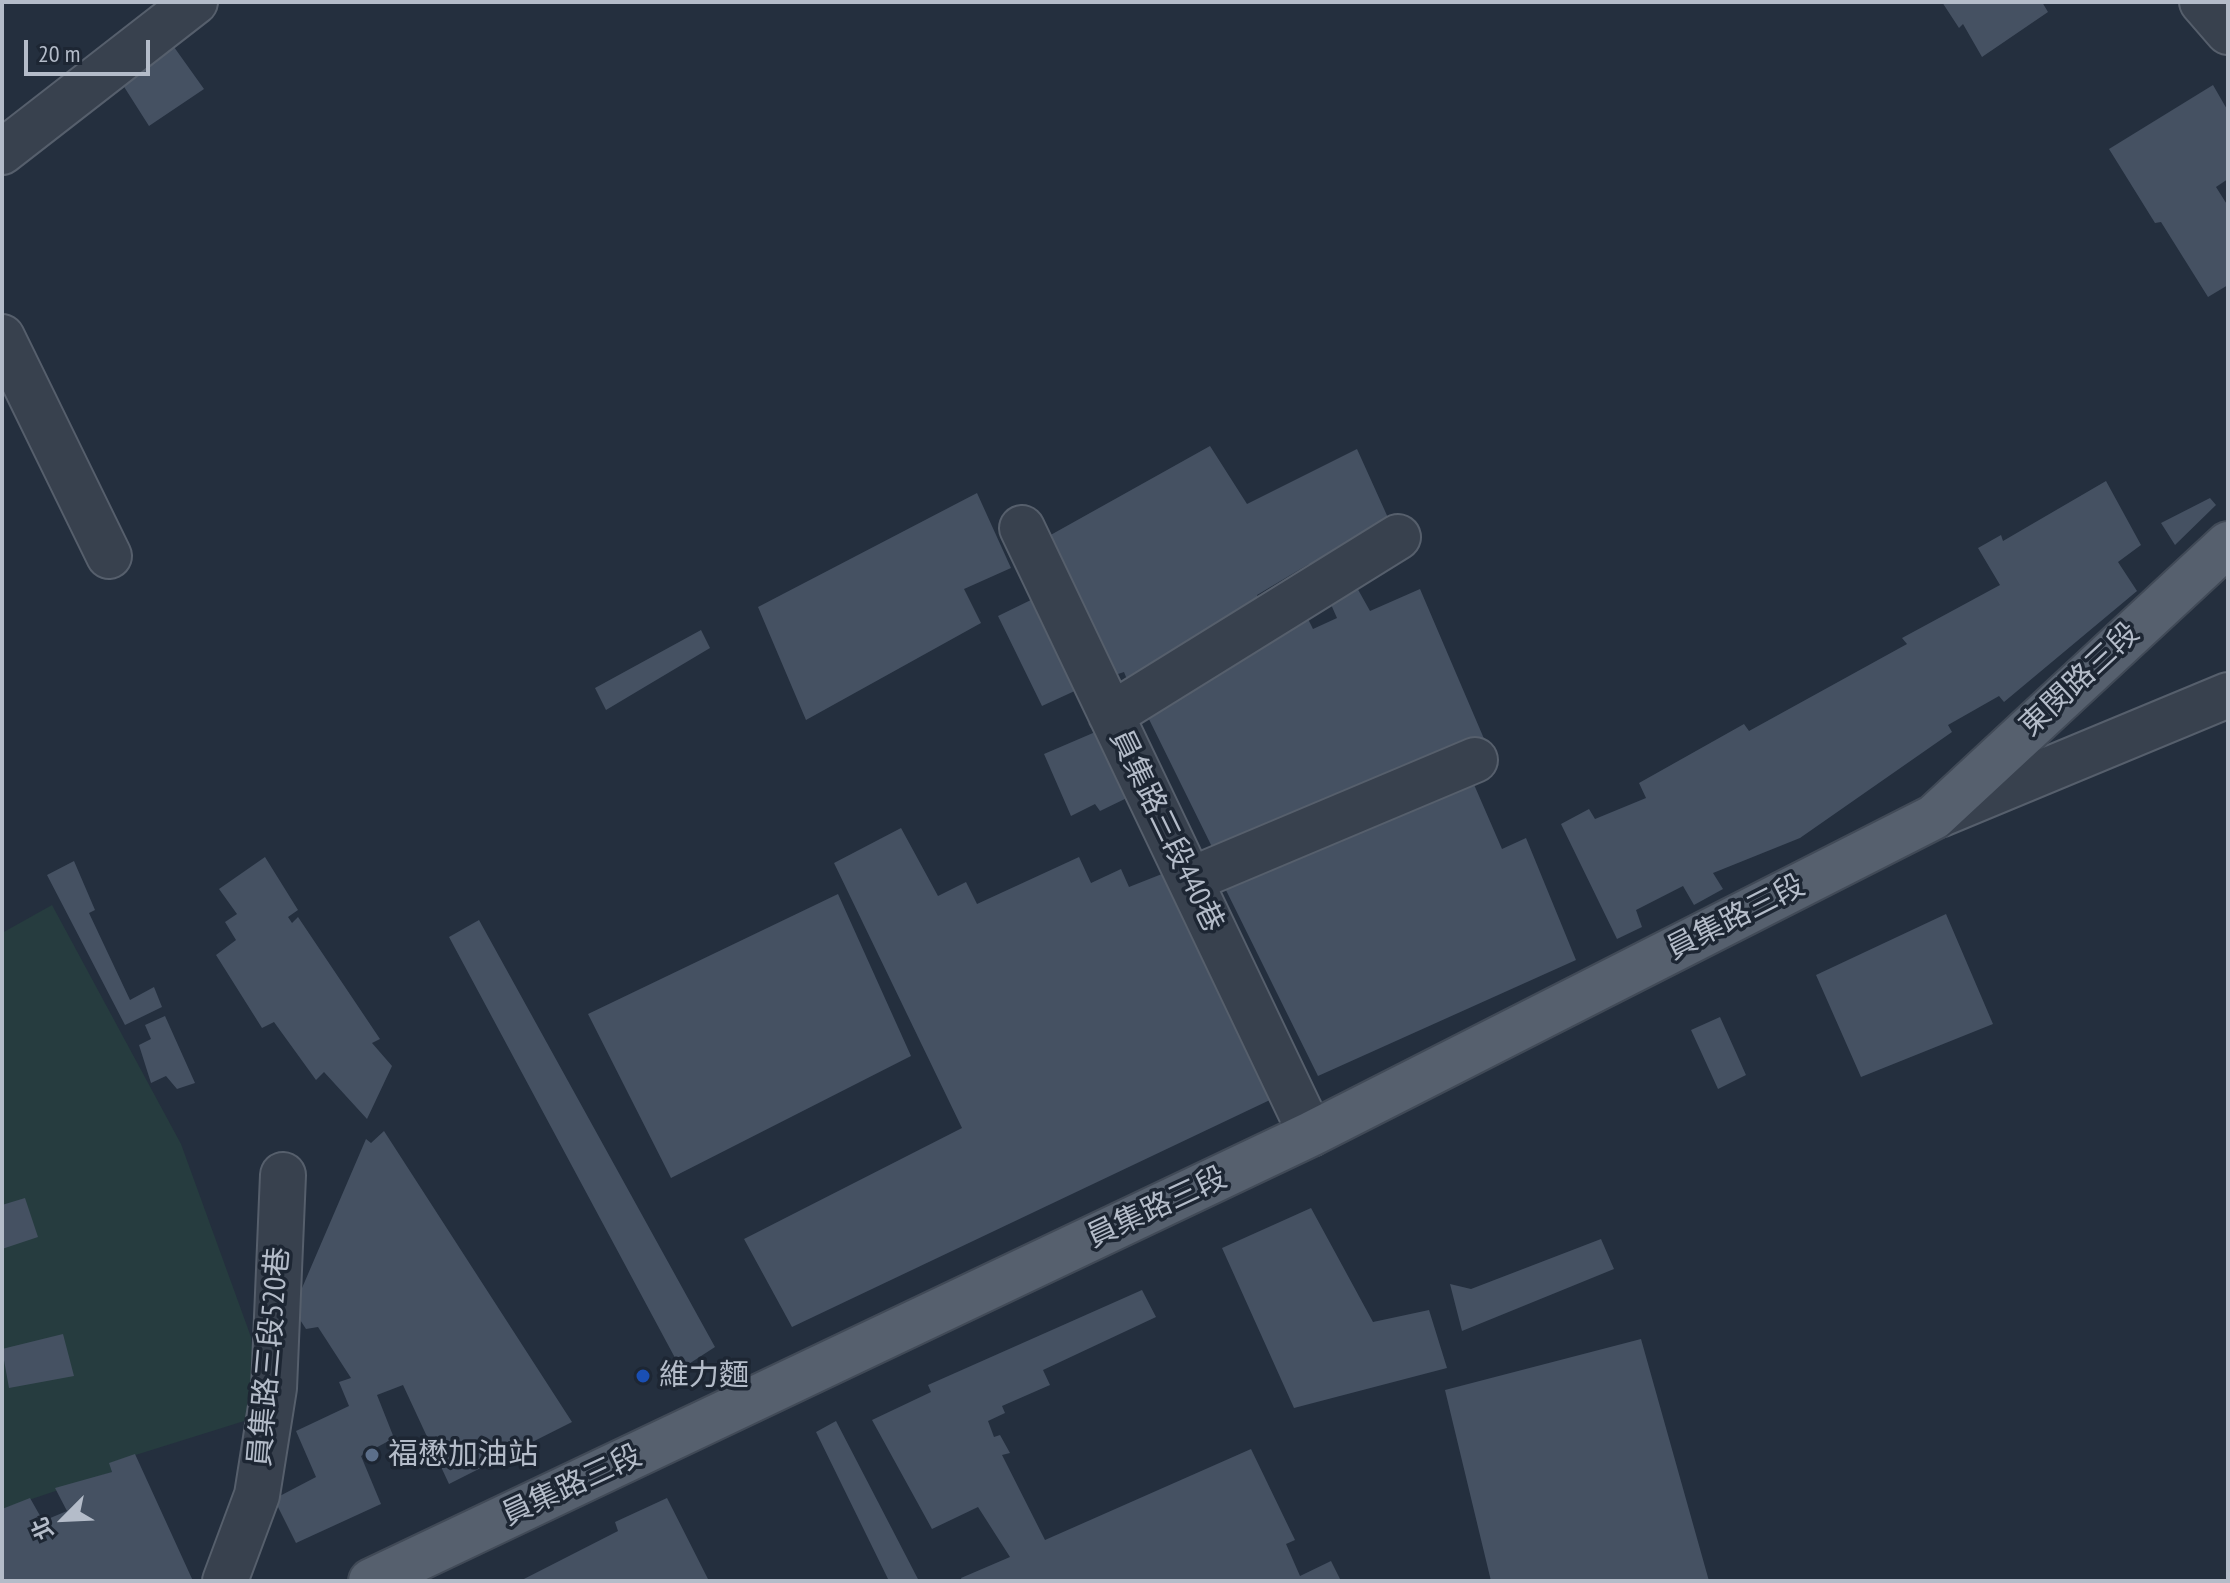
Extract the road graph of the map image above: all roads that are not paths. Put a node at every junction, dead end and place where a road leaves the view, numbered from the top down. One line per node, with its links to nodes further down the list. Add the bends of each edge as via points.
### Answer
1 (195, 2): 4 (street)
2 (2202, 2): 3 (street)
3 (2228, 32)
4 (2, 152)
5 (2, 337): 9 (street)
6 (1022, 528): 11 (street, 員集路三段440巷)
7 (1398, 537): 11 (street)
8 (2228, 544): 13 (main road, 東閔路三段)
9 (109, 556)
10 (2228, 695): 13 (street)
11 (1111, 715): 14 (street, 員集路三段440巷)
12 (1475, 760): 14 (street)
13 (1934, 817): 15 (main road, 員集路三段)
14 (1190, 880): 15 (street, 員集路三段440巷)
15 (1311, 1134): 18 (main road, 員集路三段)
16 (283, 1175): 17 (street, 員集路三段520巷, via 274,1388 257,1495)
17 (225, 1581)
18 (371, 1581)

